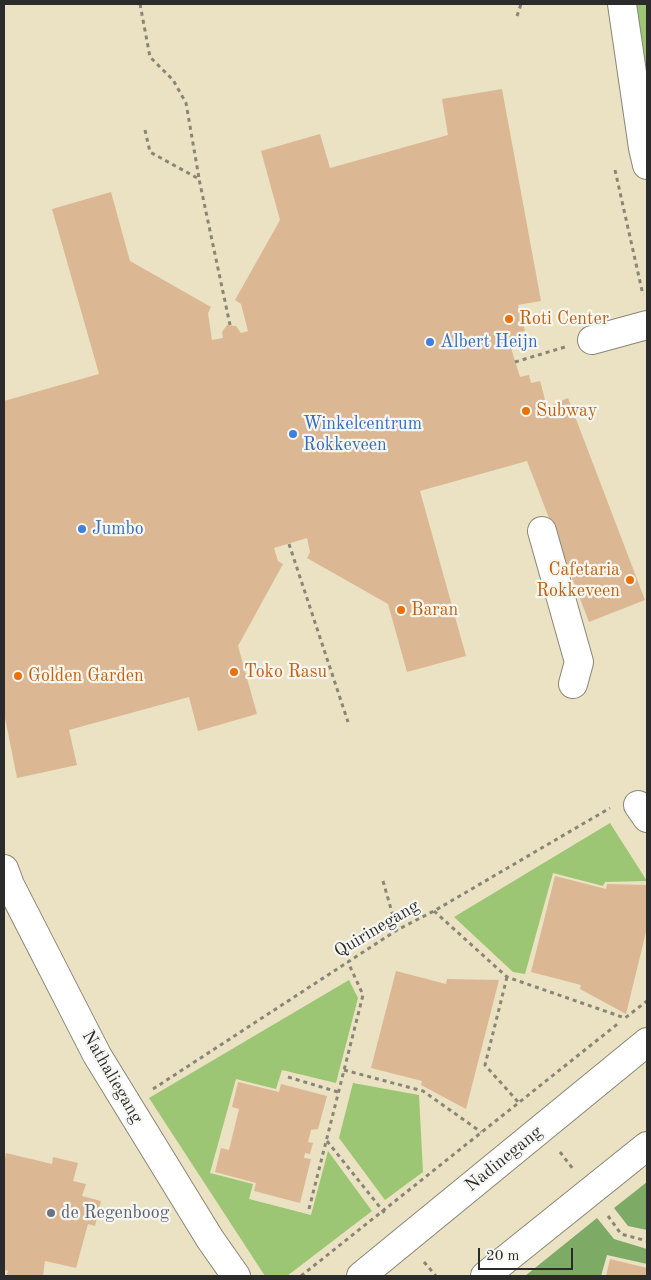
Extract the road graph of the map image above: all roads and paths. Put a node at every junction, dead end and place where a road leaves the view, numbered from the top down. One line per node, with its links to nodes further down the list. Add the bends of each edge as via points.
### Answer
1 (140, 4): 7 (path, via 150,56 173,80 186,103)
2 (521, 4): 4 (path)
3 (622, 4): 6 (street)
4 (517, 16)
5 (144, 130): 7 (path, via 150,152)
6 (647, 165)
7 (199, 179): 8 (path)
8 (230, 325)
9 (647, 325): 10 (street)
10 (592, 340): 11 (path)
11 (515, 362)
12 (542, 532): 14 (street, via 579,662)
13 (289, 544): 15 (path)
14 (573, 684)
15 (348, 722)
16 (633, 809): 19 (path, Quirinegang)
17 (6, 881): 28 (street, Nathaliegang, via 96,1055)
18 (383, 881): 20 (path)
19 (434, 911): 20 (path, Quirinegang); 23 (path, via 507,978)
20 (398, 930): 21 (path, Quirinegang)
21 (348, 962): 25 (path, via 363,995); 28 (path, Quirinegang)
22 (647, 1001): 23 (path)
23 (625, 1018): 29 (path)
24 (647, 1042): 34 (street, Nadinegang)
25 (344, 1070): 27 (path); 29 (path, via 423,1091)
26 (288, 1077): 27 (path)
27 (338, 1092): 30 (path)
28 (127, 1105): 35 (street, Nathaliegang)
29 (481, 1132): 33 (path)
30 (326, 1140): 32 (path); 33 (path)
31 (647, 1146): 39 (street)
32 (309, 1209)
33 (383, 1211): 34 (path); 36 (path)
34 (406, 1240): 37 (street, Nadinegang); 38 (path)
35 (236, 1276)
36 (301, 1276)
37 (362, 1276)
38 (436, 1276)
39 (485, 1276)

